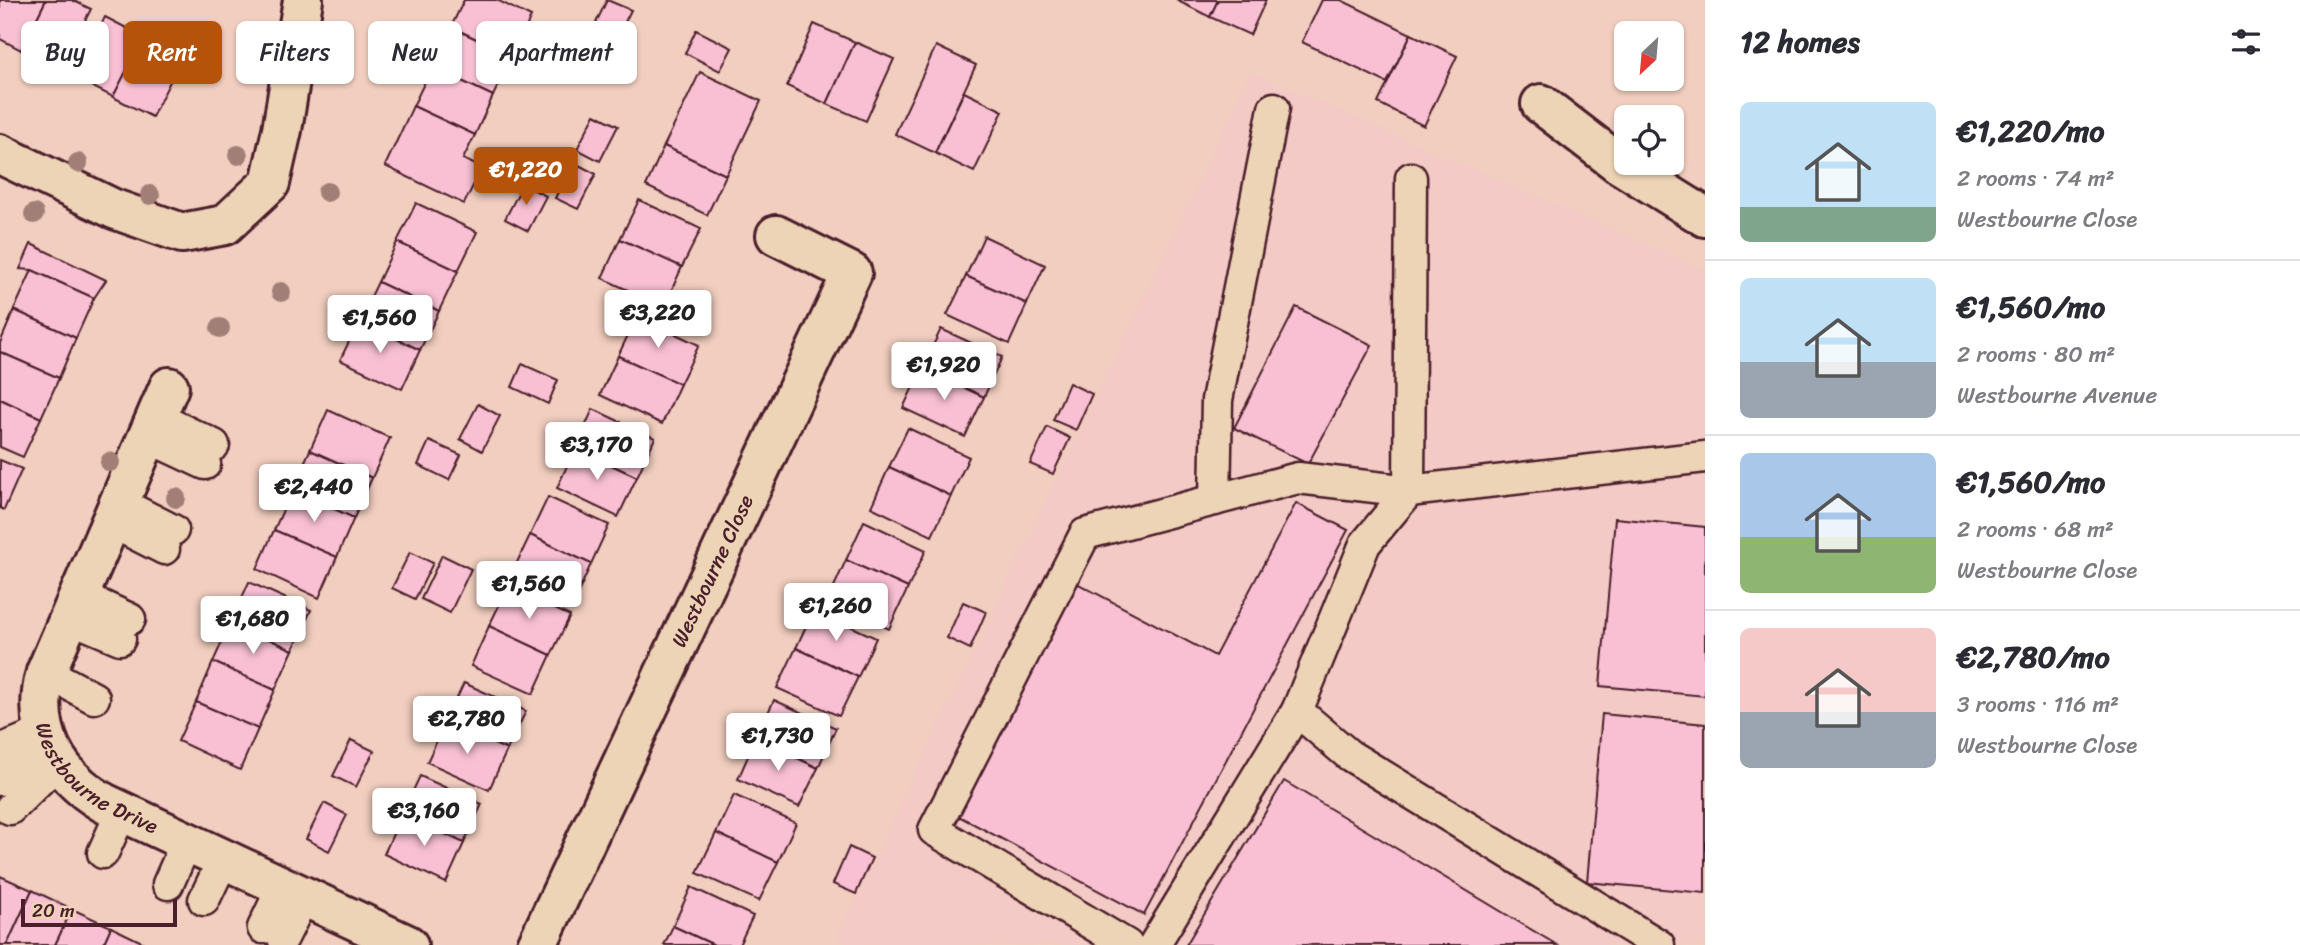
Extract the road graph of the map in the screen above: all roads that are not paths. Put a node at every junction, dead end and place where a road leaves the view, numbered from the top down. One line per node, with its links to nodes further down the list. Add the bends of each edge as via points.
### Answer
1 (303, 0): 4 (street, via 270,183 225,225 182,233 114,209)
2 (1541, 104): 6 (street, via 1618,163)
3 (1274, 108): 12 (lane, via 1217,400)
4 (0, 154)
5 (1411, 178): 11 (lane)
6 (1705, 217)
7 (776, 235): 35 (street, Westbourne Close, via 852,272)
8 (157, 414): 9 (lane); 13 (street, Westbourne Drive)
9 (210, 455)
10 (1705, 457): 11 (lane)
11 (1409, 491): 12 (lane, via 1298,478); 19 (lane, via 1365,544)
12 (1215, 500): 36 (lane, via 1085,534 934,830)
13 (114, 512): 14 (lane); 15 (street, Westbourne Drive)
14 (169, 539)
15 (73, 606): 16 (lane); 17 (street, Westbourne Drive)
16 (125, 629)
17 (46, 672): 18 (lane); 21 (street, Westbourne Drive, via 40,702)
18 (94, 698)
19 (1297, 711): 37 (lane); 38 (lane, via 1349,755)
20 (0, 734): 21 (lane)
21 (52, 748): 22 (lane); 23 (lane); 24 (lane); 25 (street, Westbourne Drive); 26 (lane)
22 (0, 750)
23 (0, 764)
24 (0, 780)
25 (113, 807): 27 (street, Westbourne Drive); 28 (lane)
26 (20, 814)
27 (187, 841): 29 (street, Westbourne Drive); 30 (lane)
28 (94, 848)
29 (224, 859): 31 (street, Westbourne Drive); 32 (lane)
30 (168, 884)
31 (294, 891): 33 (lane); 34 (street, Westbourne Drive)
32 (204, 900)
33 (273, 932)
34 (379, 939)
35 (537, 945)
36 (1126, 945)
37 (1154, 945)
38 (1659, 945)

